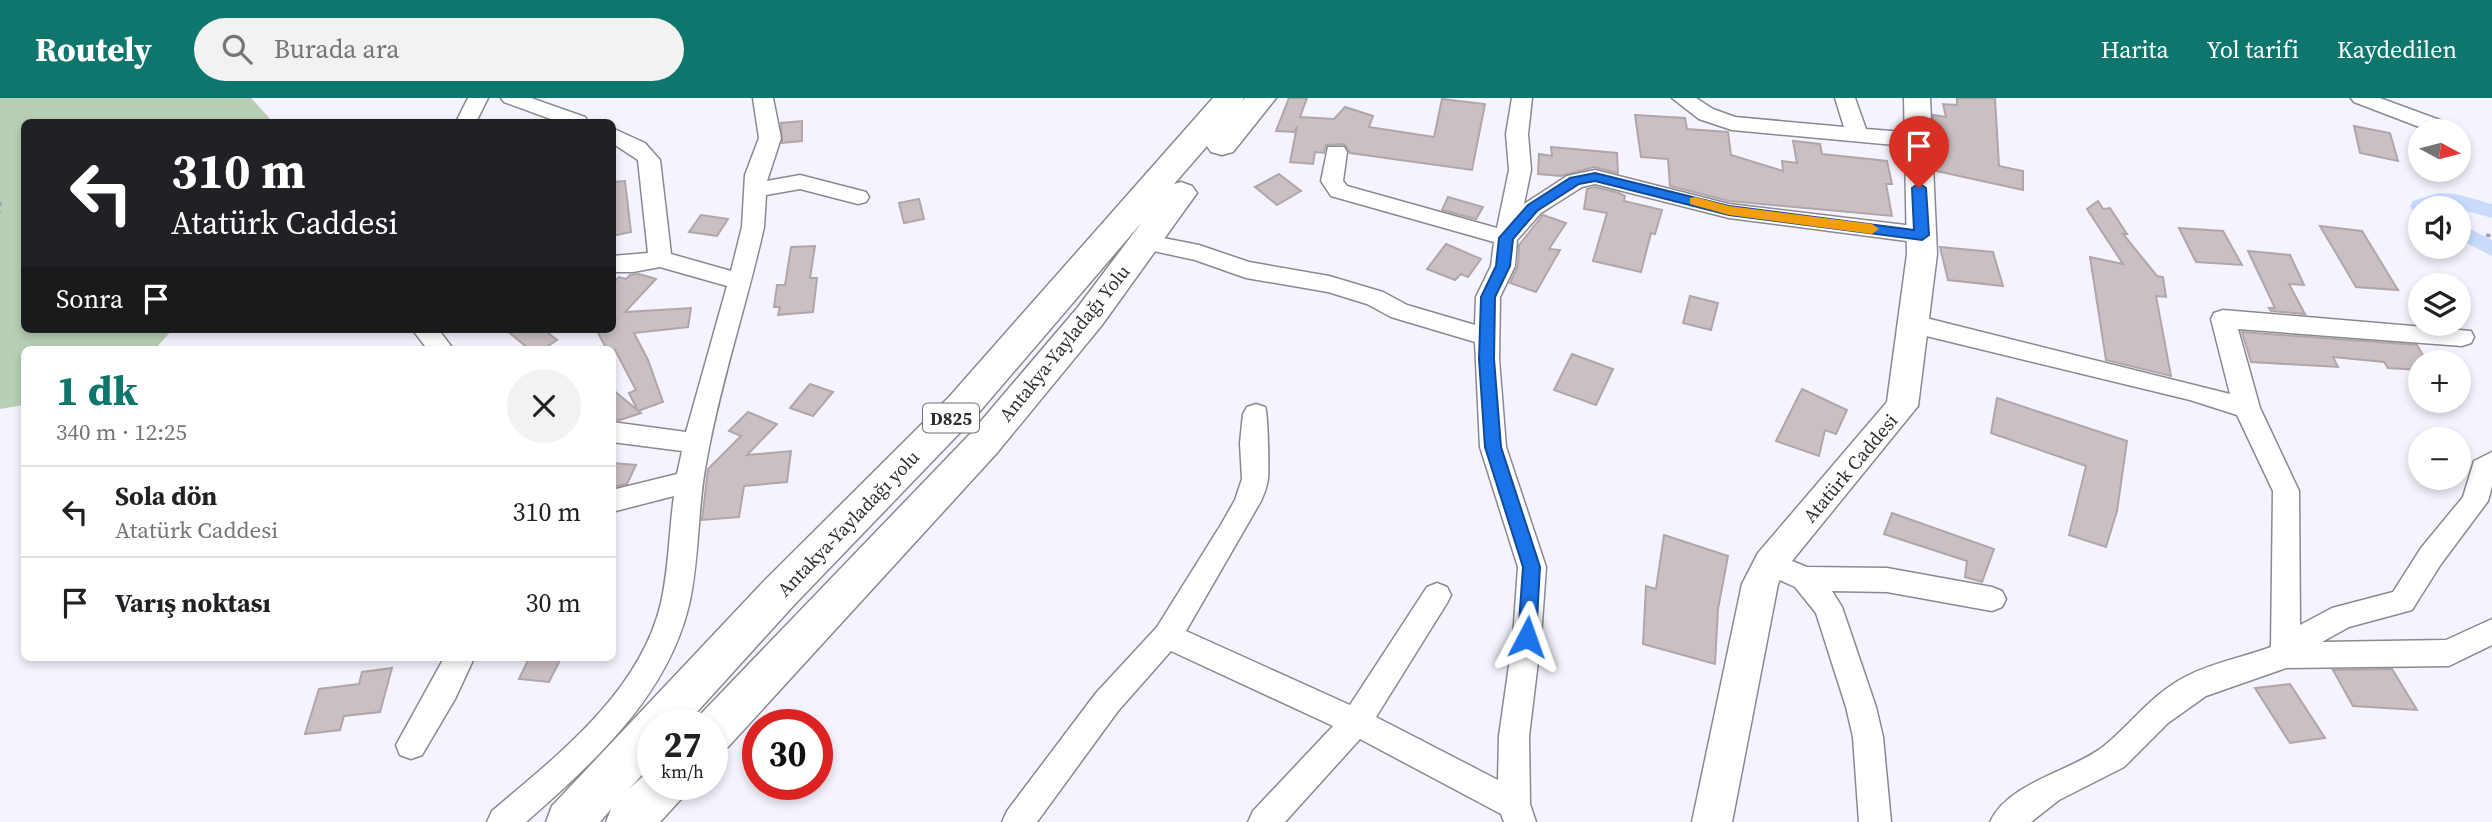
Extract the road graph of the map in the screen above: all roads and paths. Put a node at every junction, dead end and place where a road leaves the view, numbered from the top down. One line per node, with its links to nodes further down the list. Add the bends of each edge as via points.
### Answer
1 (478, 98): 11 (street)
2 (511, 98): 12 (street)
3 (763, 98): 18 (street, via 770,138)
4 (1229, 98): 48 (highway, Antakya-Yayladağı yolu / D825, via 962,407 779,593)
5 (1261, 98): 26 (highway, Antakya-Yayladağı Yolu / D825)
6 (1522, 98): 25 (street, via 1517,134 1520,170)
7 (1682, 98): 14 (street, via 1706,114 1732,123)
8 (1845, 98): 14 (street)
9 (1917, 98): 16 (main road, Atatürk Caddesi)
10 (2361, 98): 13 (street)
11 (468, 119)
12 (570, 119)
13 (2417, 119)
14 (1857, 135): 16 (street)
15 (616, 137): 27 (street, via 635,145 649,160)
16 (1916, 140): 22 (main road, Atatürk Caddesi)
17 (1336, 152): 25 (street, via 1332,181 1339,191)
18 (754, 190): 19 (street, via 800,182); 29 (street, via 753,227)
19 (858, 197)
20 (0, 202): 21 (path)
21 (0, 212)
22 (1922, 235): 25 (street, via 1729,211 1595,177 1575,181 1532,208); 30 (main road, Atatürk Caddesi)
23 (2486, 235): 24 (path)
24 (2492, 236)
25 (1506, 238): 31 (street, via 1503,266 1488,297)
26 (1143, 242): 31 (street, via 1199,253 1245,270 1329,284); 49 (highway, Antakya-Yayladağı Yolu / D825, via 1090,316 983,444)
27 (660, 259): 28 (street); 29 (street)
28 (616, 264)
29 (740, 282): 36 (street)
30 (1914, 324): 33 (street); 40 (main road, Atatürk Caddesi, via 1902,407)
31 (1487, 337): 54 (street, via 1493,447 1532,567 1514,736)
32 (2462, 337): 33 (street, via 2223,319)
33 (2247, 408): 46 (street, via 2286,491)
34 (1256, 414): 45 (street, via 1253,490 1233,531)
35 (616, 433): 36 (street)
36 (697, 443): 38 (street)
37 (2492, 462): 46 (street, via 2483,468 2474,501 2402,602 2342,617)
38 (689, 482): 39 (street); 55 (street, via 682,578 661,646 617,713 572,761)
39 (616, 500)
40 (1770, 564): 41 (street); 60 (main road, Atatürk Caddesi, via 1760,584)
41 (1805, 579): 43 (street, via 1887,580); 61 (street, via 1828,607 1861,707 1874,782)
42 (1437, 595): 50 (street)
43 (1992, 599)
44 (2492, 631): 46 (street, via 2449,653)
45 (1167, 636): 50 (street); 58 (street, via 1107,702)
46 (2286, 651): 62 (street, via 2196,687 2157,713 2113,757 2049,790)
47 (458, 661): 51 (street)
48 (673, 709)
49 (728, 716)
50 (1356, 722): 54 (street); 59 (street)
51 (411, 745)
52 (637, 748): 56 (highway)
53 (650, 800): 57 (highway)
54 (1517, 813)
55 (503, 822)
56 (569, 822)
57 (629, 822)
58 (1018, 822)
59 (1264, 822)
60 (1712, 822)
61 (1875, 822)
62 (2006, 822)

